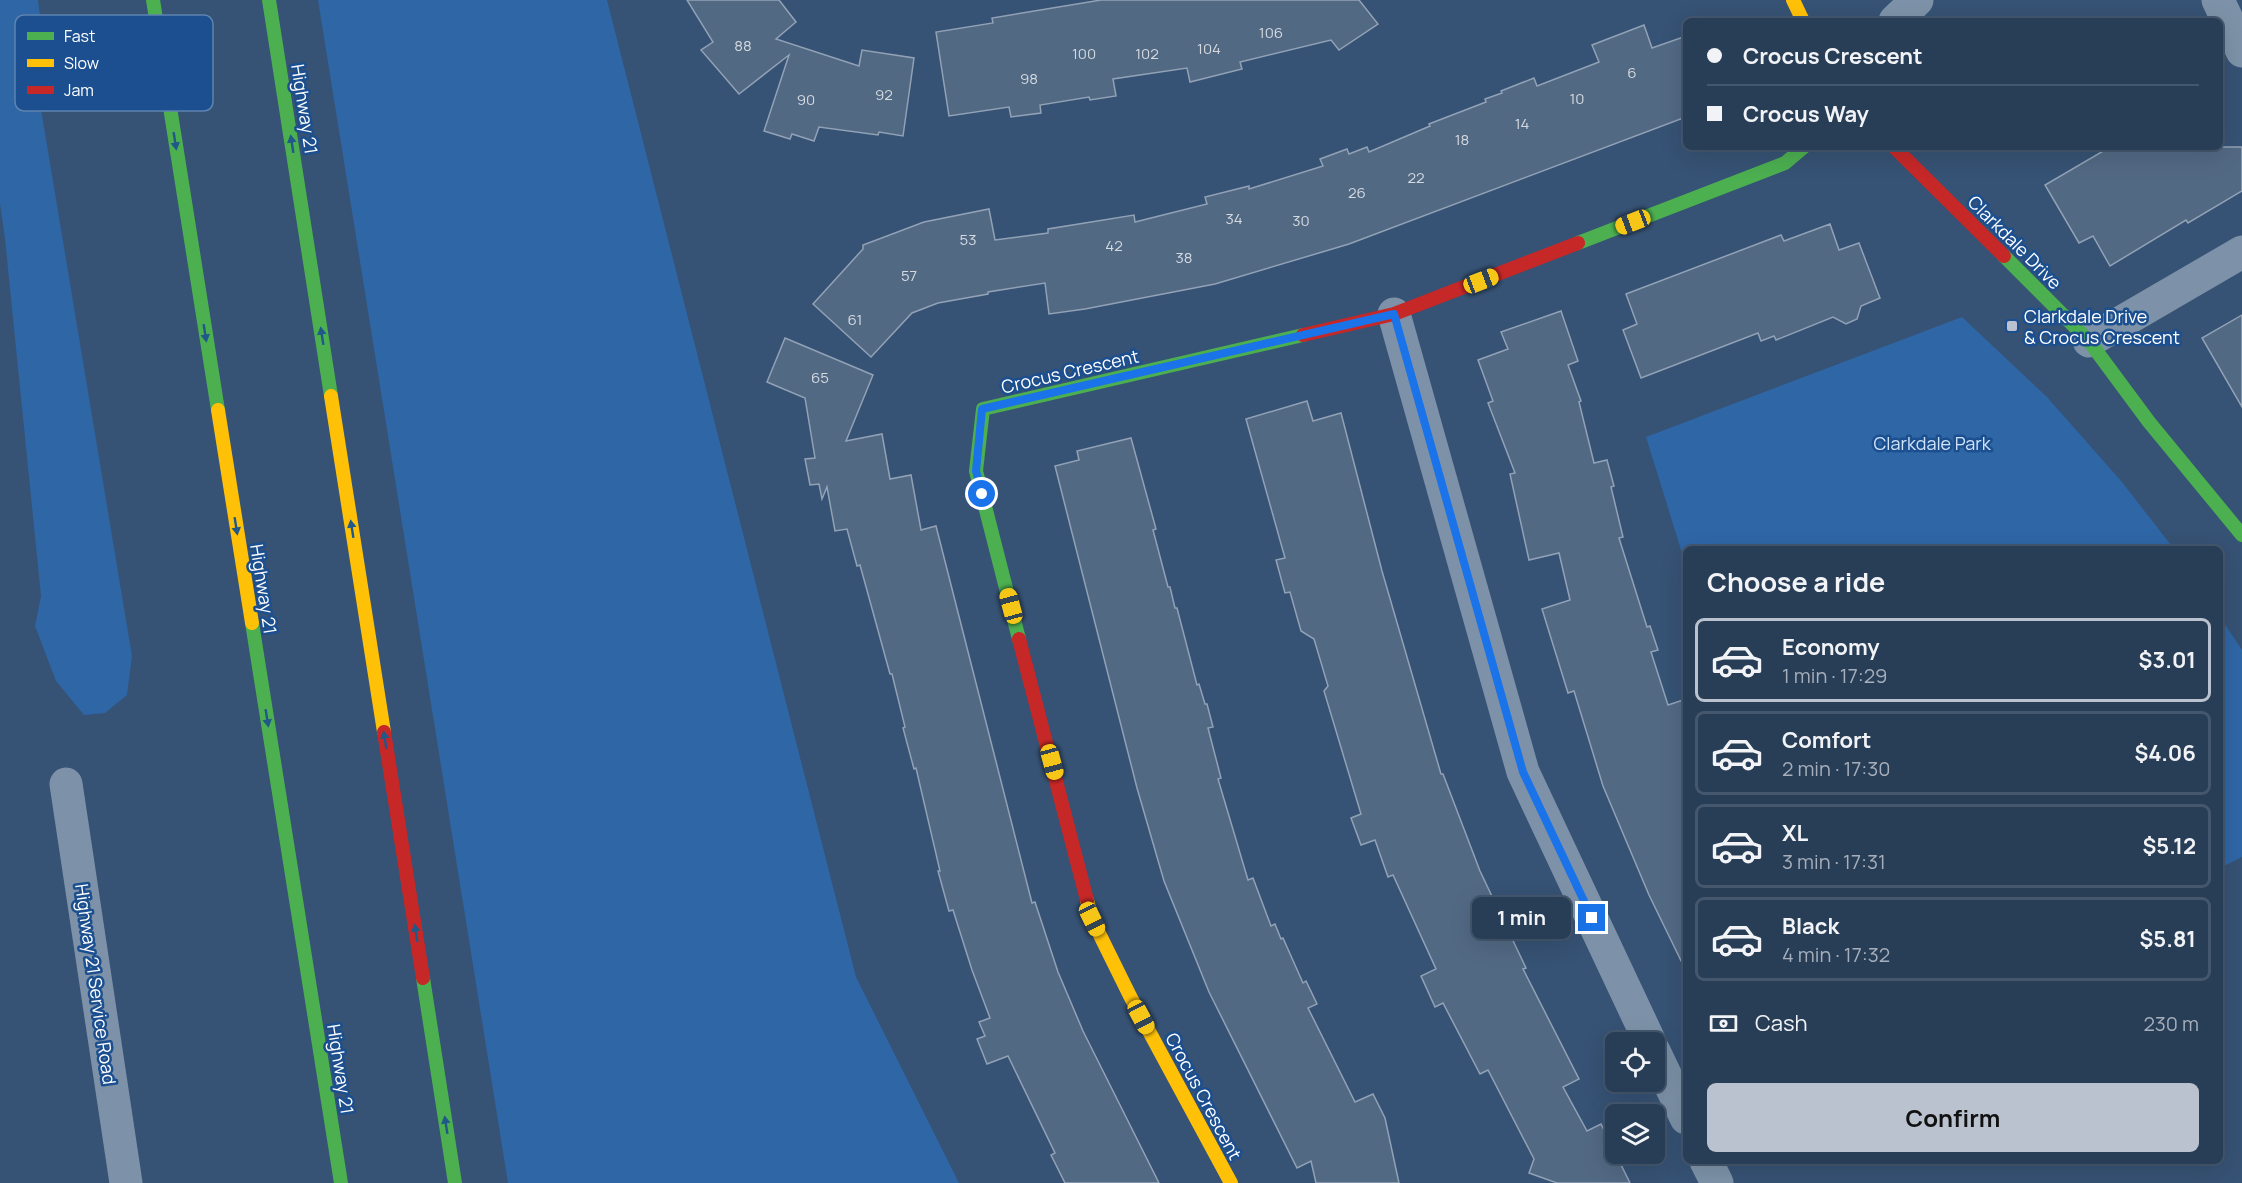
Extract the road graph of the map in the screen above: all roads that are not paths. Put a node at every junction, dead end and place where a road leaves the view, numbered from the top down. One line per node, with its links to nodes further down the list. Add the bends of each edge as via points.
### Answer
1 (153, 0): 6 (main road, Highway 21, one-way to 6)
2 (269, 0): 24 (main road, Highway 21, one-way to 2)
3 (1793, 0): 7 (main road)
4 (1917, 0): 8 (street)
5 (2218, 0): 9 (street)
6 (155, 15)
7 (1802, 18)
8 (1898, 18)
9 (2242, 51)
10 (171, 111): 23 (main road, Highway 21, one-way to 23)
11 (1800, 150): 14 (main road, Crocus Crescent, via 1785,163)
12 (1897, 150): 15 (main road, Clarkdale Drive)
13 (2242, 252): 15 (street)
14 (1394, 314): 18 (street, via 1523,772); 25 (main road, Crocus Crescent, via 982,409 976,471 1092,919)
15 (2089, 341): 16 (main road, Clarkdale Drive, via 2149,422)
16 (2242, 535)
17 (66, 784): 22 (street, Highway 21 Service Road)
18 (1645, 1032)
19 (1665, 1074): 20 (street)
20 (1683, 1112)
21 (1707, 1164): 26 (street)
22 (126, 1183)
23 (341, 1183)
24 (455, 1183)
25 (1231, 1183)
26 (1716, 1183)

